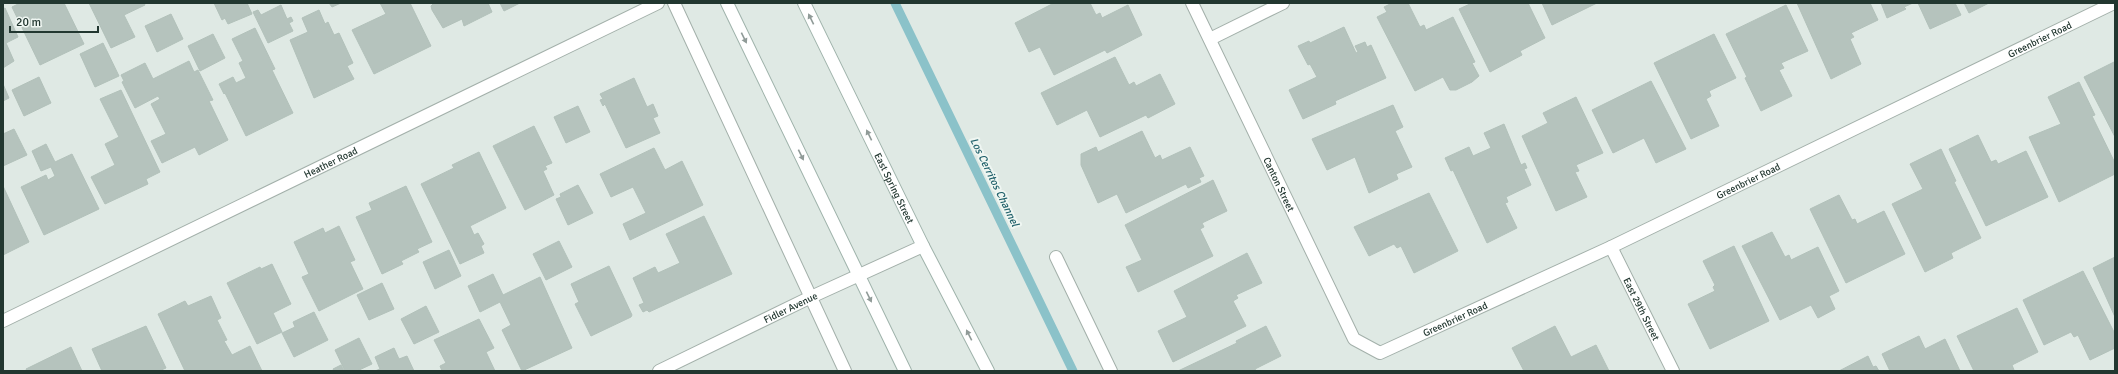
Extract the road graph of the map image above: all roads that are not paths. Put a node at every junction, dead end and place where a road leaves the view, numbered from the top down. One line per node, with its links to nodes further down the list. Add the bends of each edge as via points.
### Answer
1 (658, 3): 14 (street, Heather Road)
2 (674, 3): 13 (street)
3 (727, 3): 12 (street, one-way to 12)
4 (804, 3): 9 (street, East Spring Street, one-way to 4)
5 (1192, 3): 8 (street, Canton Street)
6 (1283, 3): 8 (street)
7 (2114, 3): 10 (street, Greenbrier Road)
8 (1210, 39): 15 (street, Canton Street, via 1354,339)
9 (923, 246): 12 (street, Fidler Avenue); 19 (street, East Spring Street, one-way to 9)
10 (1611, 247): 15 (street, Greenbrier Road); 21 (street, East 29th Street)
11 (1056, 257): 20 (street)
12 (859, 276): 13 (street, Fidler Avenue); 18 (street, one-way to 18)
13 (810, 297): 16 (street, Fidler Avenue); 17 (street)
14 (3, 321)
15 (1380, 353)
16 (659, 371)
17 (845, 371)
18 (905, 371)
19 (988, 371)
20 (1111, 371)
21 (1673, 371)

